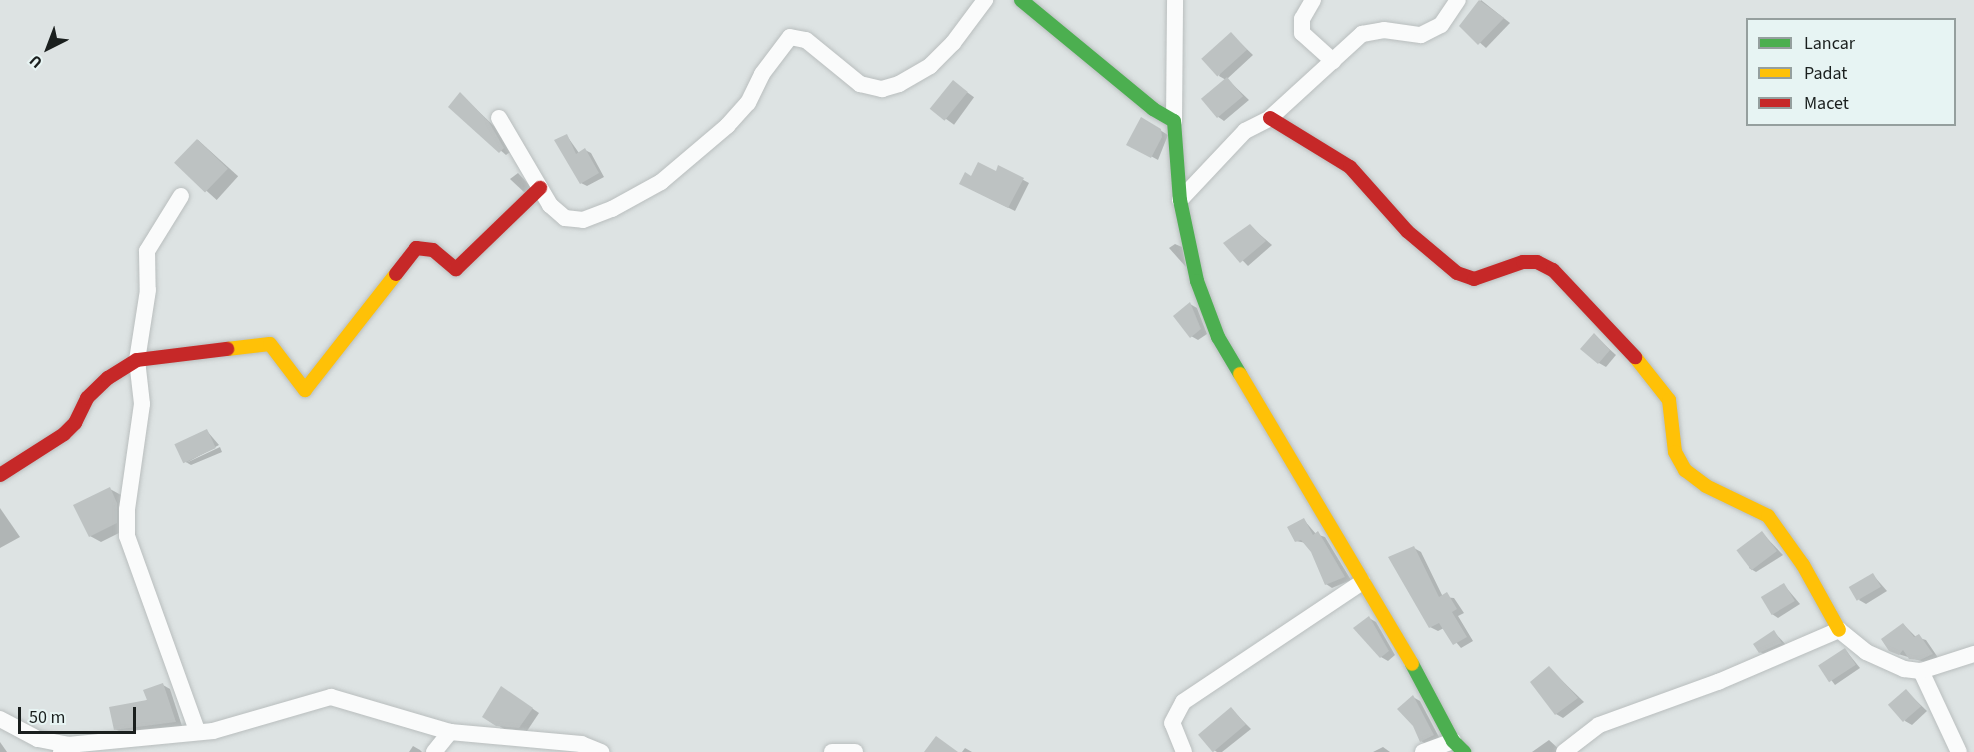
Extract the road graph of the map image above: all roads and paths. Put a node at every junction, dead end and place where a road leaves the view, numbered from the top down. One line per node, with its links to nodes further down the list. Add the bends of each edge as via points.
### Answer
1 (985, 0): 10 (street, via 930,66 882,89 860,84 806,40 790,37 762,74 748,103 727,126 661,182 612,209 574,221 558,214)
2 (1021, 0): 9 (street, via 1153,109)
3 (1175, 0): 9 (street)
4 (1313, 0): 6 (street, via 1302,19 1302,33)
5 (1458, 0): 6 (street, via 1441,25 1421,35 1384,30 1362,34)
6 (1333, 60): 8 (street)
7 (499, 118): 10 (street)
8 (1270, 118): 12 (street, via 1245,131); 16 (street, via 1350,167 1407,231 1457,273 1474,279 1522,262 1537,262 1553,270 1645,368 1669,400 1675,452 1685,470 1706,486 1768,516 1798,556)
9 (1174, 121): 12 (street)
10 (540, 188): 13 (street, via 456,269 433,250 417,248 305,390 270,344)
11 (181, 196): 13 (street, via 147,251 148,290)
12 (1180, 200): 15 (street, via 1197,281 1218,337)
13 (137, 360): 14 (street, via 108,378 87,398 75,423 64,434); 20 (street, via 142,404 126,510 127,536)
14 (0, 475)
15 (1362, 582): 22 (street); 28 (street, via 1177,707 1172,723)
16 (1839, 630): 18 (street, via 1885,664); 30 (street, via 1718,682 1599,725)
17 (1974, 654): 18 (street)
18 (1921, 671): 31 (street)
19 (0, 719): 23 (street)
20 (197, 730): 21 (street, via 213,731 331,697); 23 (street)
21 (450, 732): 24 (street); 25 (street, via 581,744)
22 (1459, 746): 29 (street)
23 (65, 748)
24 (434, 752)
25 (601, 752)
26 (832, 752): 27 (street)
27 (855, 752)
28 (1184, 752)
29 (1423, 752)
30 (1563, 752)
31 (1959, 752)

